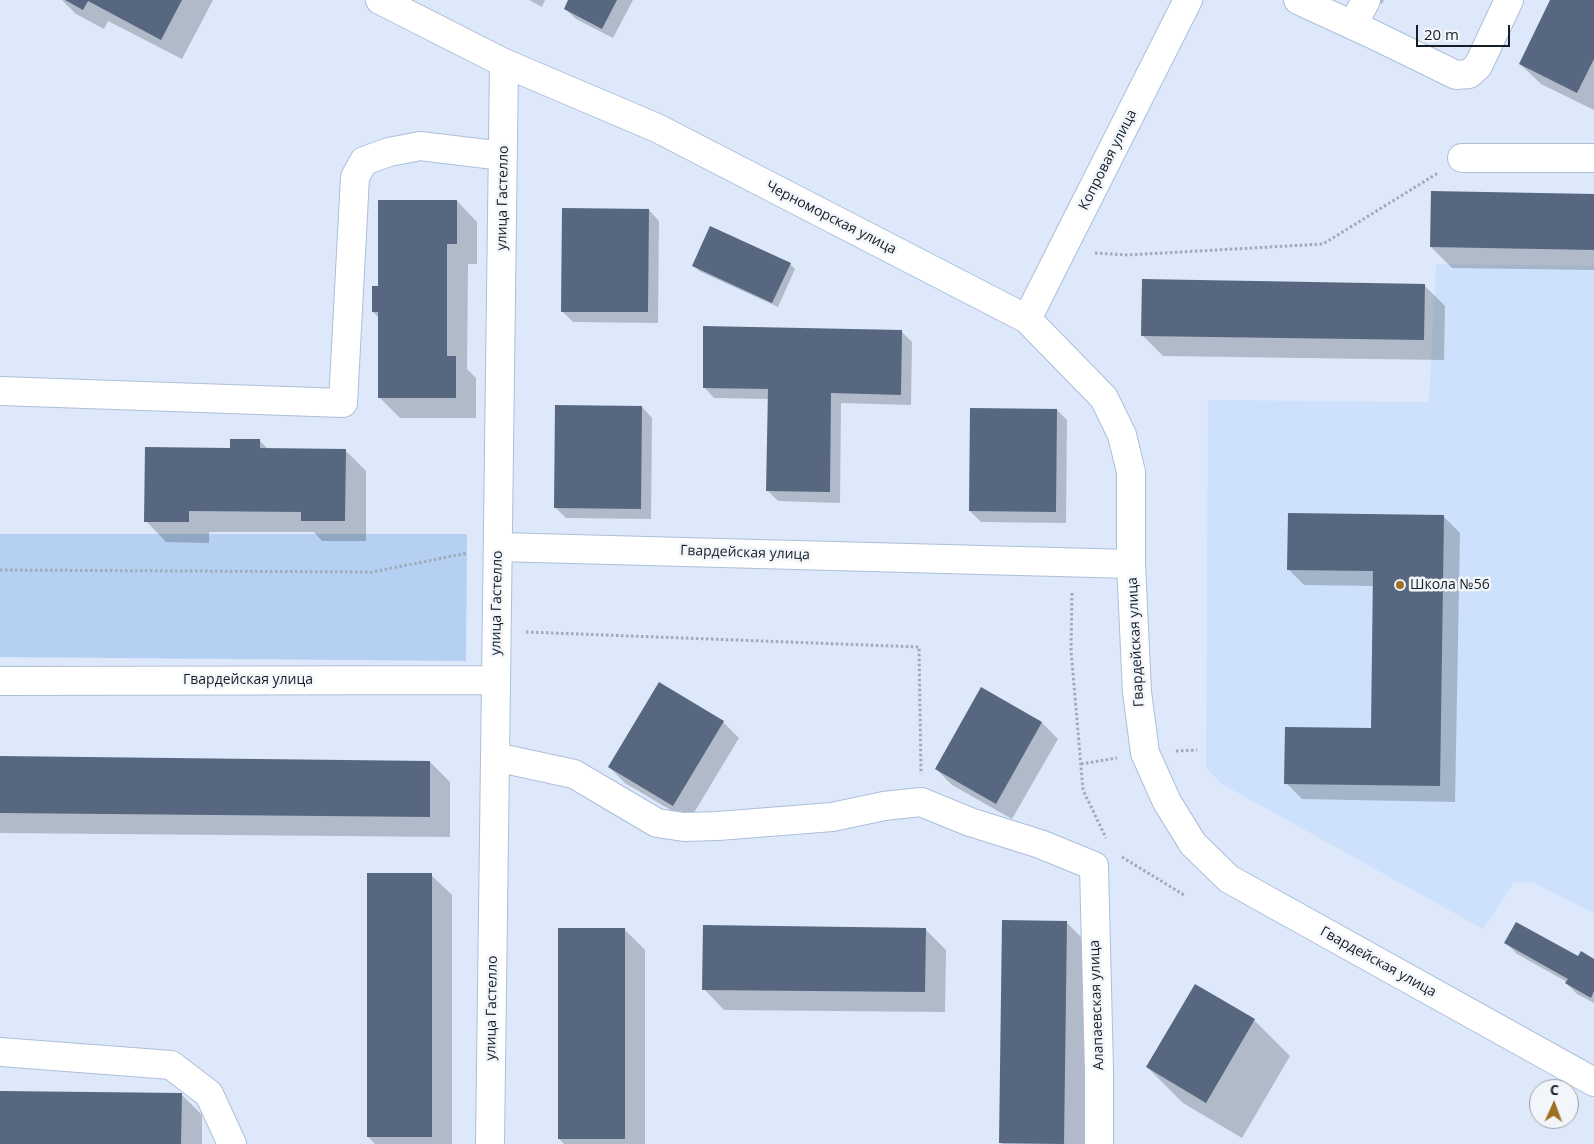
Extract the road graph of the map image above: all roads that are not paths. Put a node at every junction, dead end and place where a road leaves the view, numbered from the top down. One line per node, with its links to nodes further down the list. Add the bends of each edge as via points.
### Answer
1 (380, 0): 7 (street, Черноморская улица)
2 (1188, 0): 11 (street, Копровая улица)
3 (1298, 0): 6 (street)
4 (1366, 0): 6 (street)
5 (1509, 0): 6 (street, via 1478,66 1469,74 1456,75)
6 (1354, 25)
7 (504, 63): 8 (street, улица Гастелло); 11 (street, Черноморская улица, via 657,128)
8 (503, 156): 12 (street, via 420,146 389,152 364,162 355,177 343,402); 13 (street, улица Гастелло)
9 (1462, 158): 10 (street)
10 (1594, 158)
11 (1027, 319): 14 (street, Черноморская улица, via 1104,398 1122,435 1131,472)
12 (0, 391)
13 (498, 547): 14 (street, Гвардейская улица); 15 (street, улица Гастелло)
14 (1131, 564): 19 (street, Гвардейская улица, via 1145,753 1167,802 1193,844 1229,879)
15 (496, 680): 16 (street, Гвардейская улица); 17 (street, улица Гастелло)
16 (0, 681)
17 (495, 756): 21 (street, улица Гастелло); 22 (street, Алапаевская улица, via 574,774 657,823 684,827 718,826 832,816 922,802 970,822 1040,844 1103,858)
18 (0, 1052): 20 (street, via 171,1065 209,1094)
19 (1594, 1082)
20 (232, 1144)
21 (490, 1144)
22 (1099, 1144)

